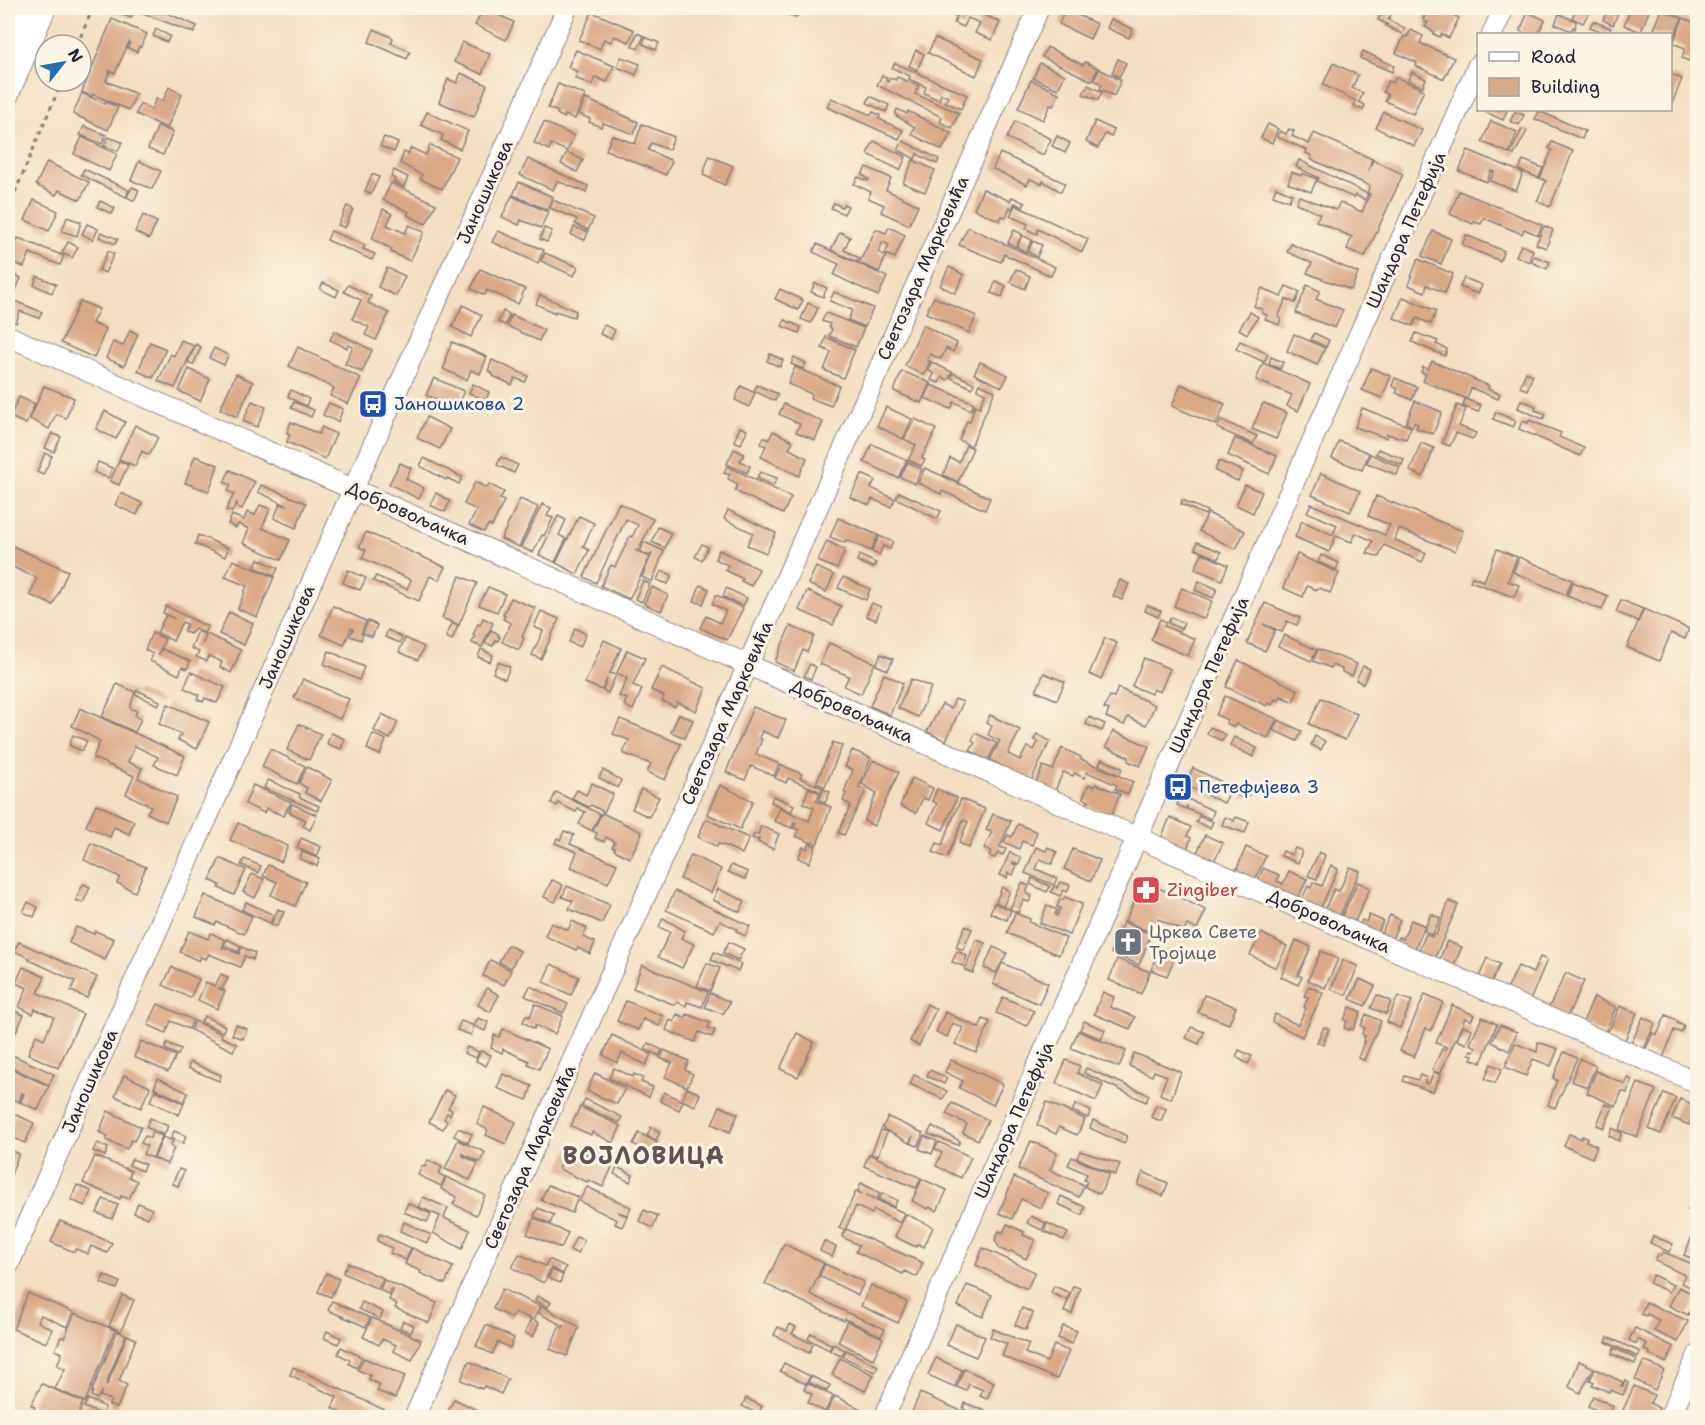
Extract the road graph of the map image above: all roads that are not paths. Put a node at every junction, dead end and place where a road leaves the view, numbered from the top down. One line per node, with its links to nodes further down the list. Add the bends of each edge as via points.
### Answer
1 (27, 8): 7 (street)
2 (46, 8): 9 (street)
3 (567, 8): 11 (street, Јаношикова)
4 (1039, 8): 12 (street, Светозара Марковића)
5 (1504, 8): 6 (street)
6 (1492, 33)
7 (8, 51)
8 (1477, 70): 13 (street, Шандора Петефија)
9 (8, 96)
10 (8, 336): 11 (street, Добровољачка)
11 (353, 489): 12 (street, Добровољачка); 15 (street, Јаношикова)
12 (748, 666): 13 (street, Добровољачка); 17 (street, Светозара Марковића)
13 (1137, 837): 14 (street, Добровољачка); 18 (street, Шандора Петефија)
14 (1698, 1083)
15 (8, 1266)
16 (1698, 1355): 19 (street)
17 (414, 1418)
18 (884, 1418)
19 (1669, 1418)

